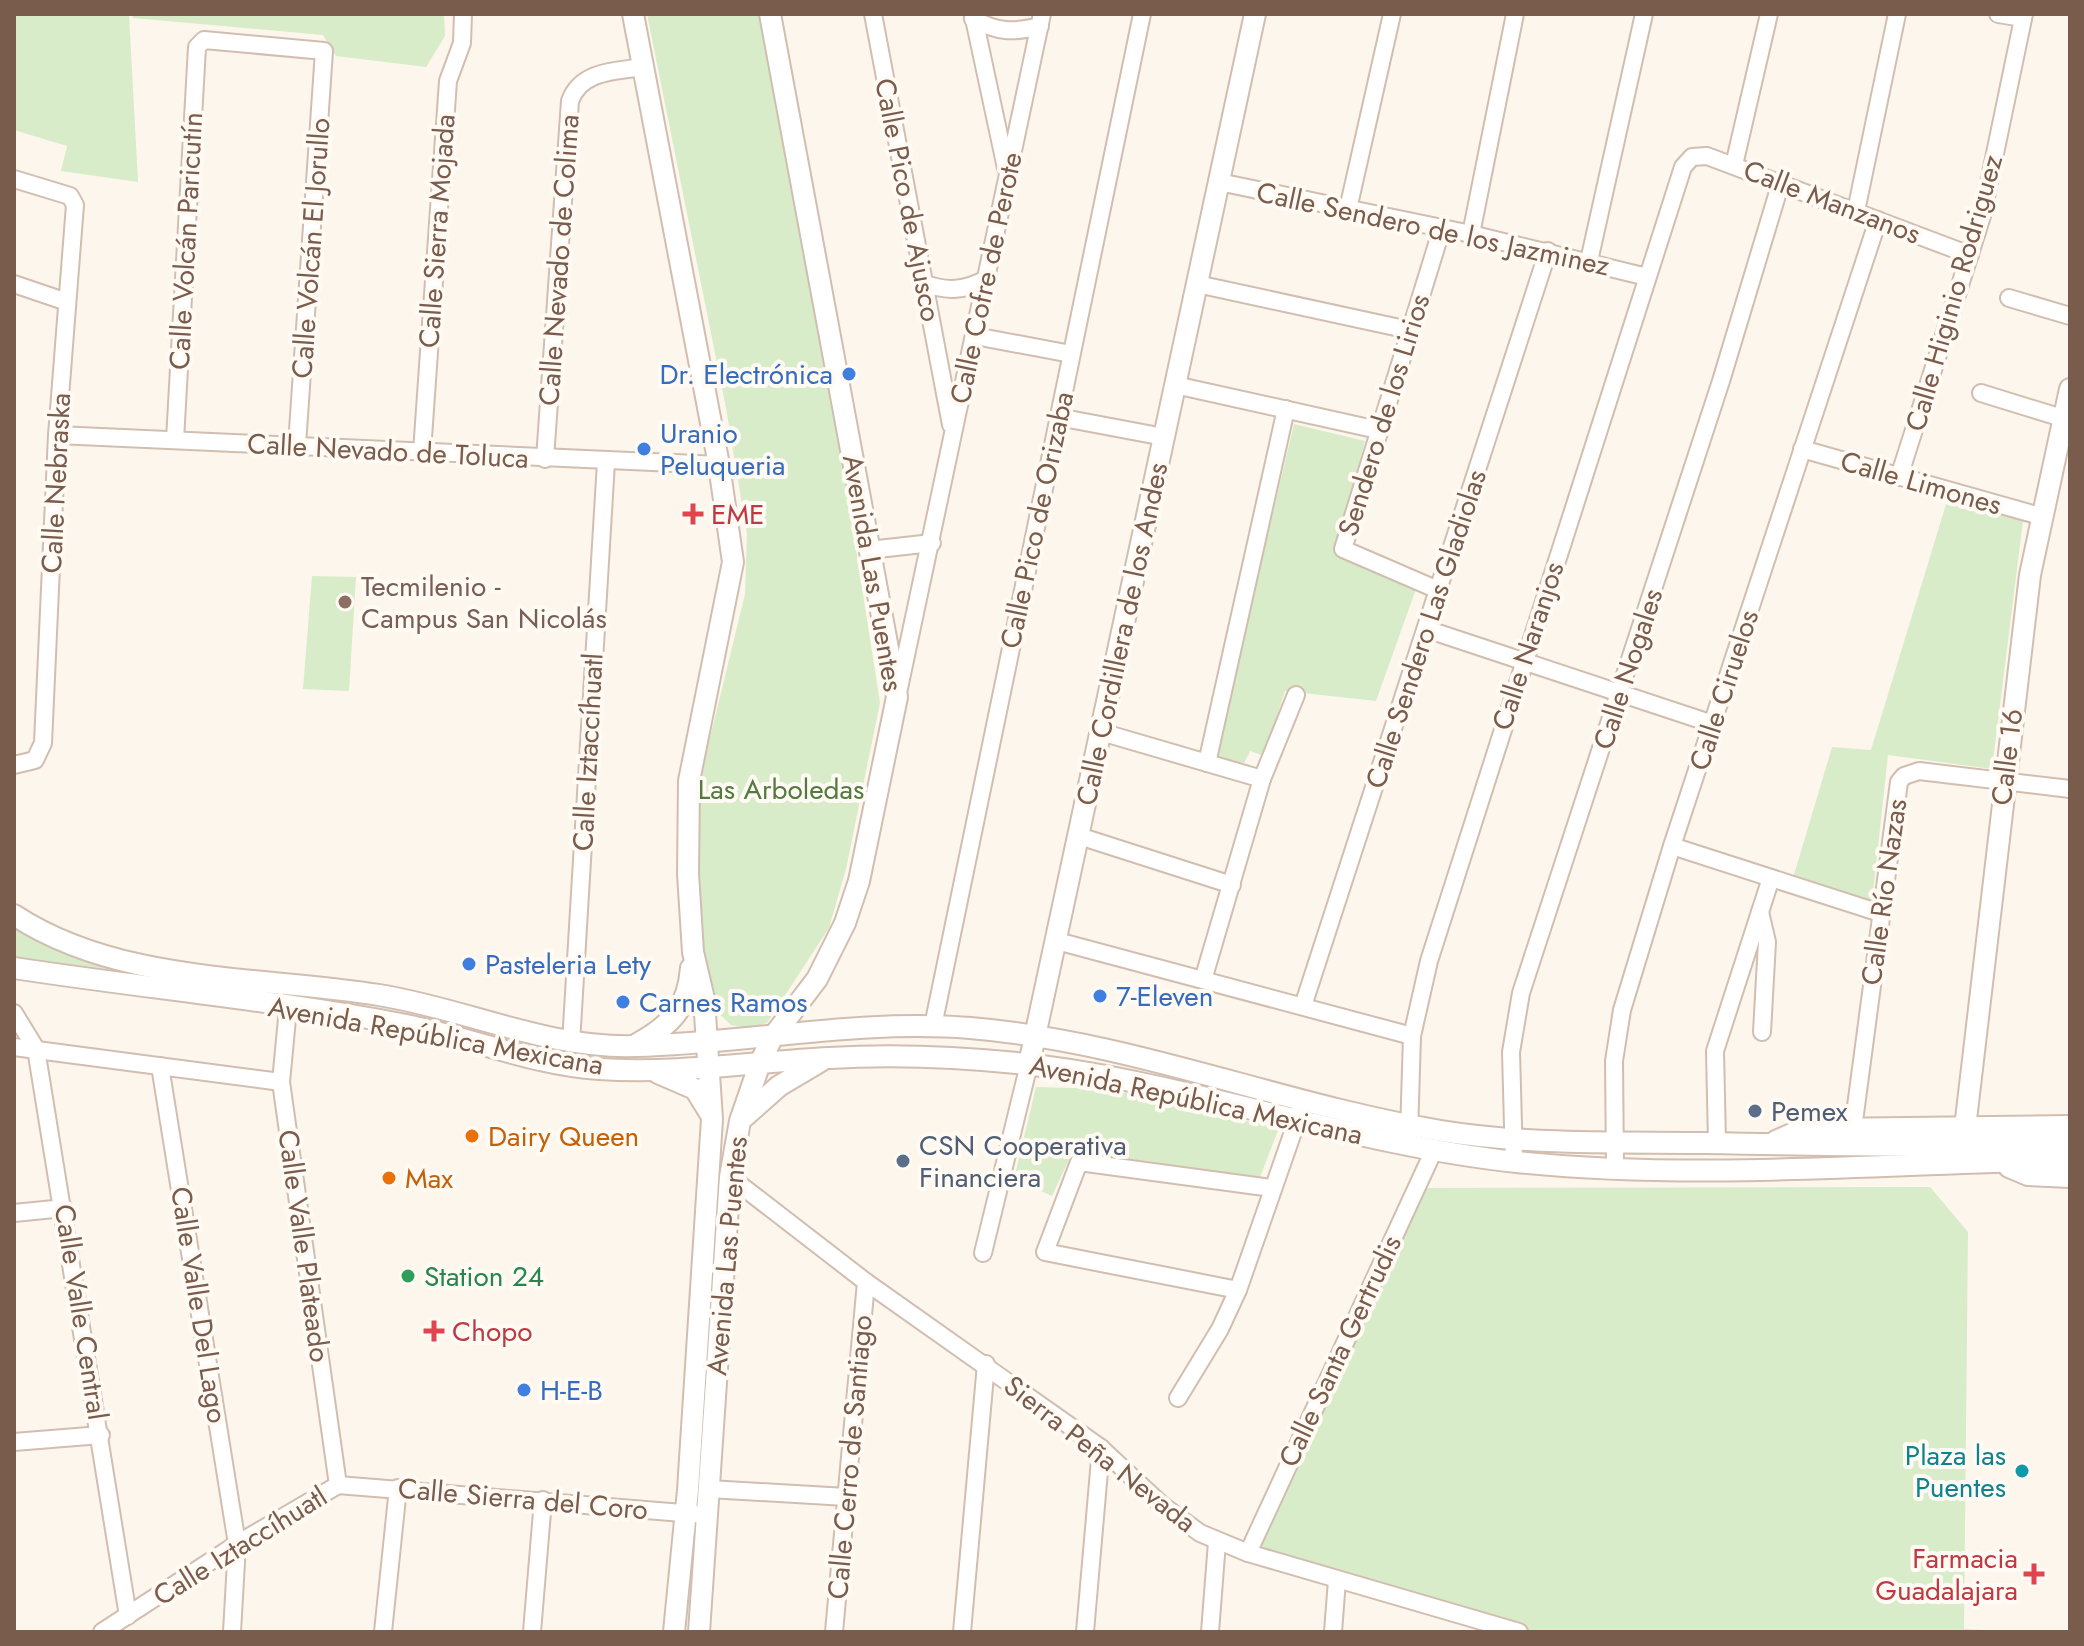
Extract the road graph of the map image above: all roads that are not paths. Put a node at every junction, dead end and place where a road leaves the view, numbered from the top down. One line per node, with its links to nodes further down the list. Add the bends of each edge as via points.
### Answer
1 (463, 14): 56 (street, Calle Sierra Mojada, via 463,39 448,81)
2 (633, 14): 17 (street, Avenida Las Puentes)
3 (770, 14): 63 (street, Avenida Las Puentes)
4 (873, 14): 34 (street, Calle Pico de Ajusco)
5 (1142, 14): 42 (street, Calle Pico de Orizaba)
6 (1255, 14): 22 (street, Calle Cordillera de los Andes)
7 (1392, 14): 24 (street)
8 (1515, 14): 28 (street)
9 (1644, 14): 31 (street)
10 (1769, 14): 19 (street)
11 (1897, 14): 25 (street)
12 (1998, 14): 14 (street)
13 (973, 16): 15 (street, via 1006,32); 20 (street)
14 (2024, 16): 30 (street, Calle Higinio Rodriguez)
15 (1041, 20): 20 (street, Calle Cofre de Perote)
16 (324, 51): 53 (street, Calle Volcán Paricutín, via 198,42); 54 (street, Calle Volcán El Jorullo)
17 (644, 67): 57 (street, Calle Nevado de Colima, via 600,73 573,91 570,101); 59 (street, Avenida Las Puentes)
18 (1692, 157): 19 (street, Calle Manzanos); 32 (street, Calle Naranjos, via 1683,167)
19 (1734, 165): 23 (street, Calle Manzanos)
20 (1007, 174): 33 (street, Calle Cofre de Perote)
21 (14, 179): 38 (street, Calle Nebraska, via 75,199)
22 (1219, 182): 24 (street, Calle Sendero de los Jazminez); 36 (street, Calle Cordillera de los Andes)
23 (1781, 182): 25 (street, Calle Manzanos); 67 (street, Calle Nogales)
24 (1348, 209): 27 (street, Calle Sendero de los Jazminez)
25 (1856, 211): 26 (street, Calle Manzanos)
26 (1878, 220): 30 (street, Calle Manzanos); 55 (street, Calle Ciruelos)
27 (1442, 228): 28 (street, Calle Sendero de los Jazminez); 40 (street, Sendero de los Lirios)
28 (1471, 234): 29 (street, Calle Sendero de los Jazminez)
29 (1548, 251): 31 (street, Calle Sendero de los Jazminez); 64 (street, Calle Sendero Las Gladiolas)
30 (1970, 255): 60 (street, Calle Higinio Rodriguez)
31 (1589, 261): 32 (street, Calle Sendero de los Jazminez)
32 (1647, 277): 66 (street, Calle Naranjos)
33 (988, 278): 34 (street, via 962,289); 41 (street, Calle Cofre de Perote)
34 (923, 283): 50 (street, Calle Pico de Ajusco)
35 (14, 284): 38 (street)
36 (1197, 284): 40 (street); 43 (street, Calle Cordillera de los Andes)
37 (2009, 298): 39 (street)
38 (67, 302): 51 (street, Calle Nebraska)
39 (2070, 316)
40 (1409, 330): 49 (street, Sendero de los Lirios)
41 (975, 336): 42 (street); 50 (street, Calle Cofre de Perote)
42 (1071, 354): 47 (street, Calle Pico de Orizaba)
43 (1175, 385): 46 (street); 52 (street, Calle Cordillera de los Andes)
44 (2070, 389): 48 (street, Calle 16)
45 (1981, 393): 48 (street)
46 (1286, 409): 49 (street); 73 (street)
47 (1058, 417): 52 (street); 91 (street, Calle Pico de Orizaba)
48 (2062, 418): 61 (street, Calle 16)
49 (1378, 430): 64 (street, Sendero de los Lirios, via 1343,549)
50 (953, 433): 62 (street, Calle Cofre de Perote)
51 (57, 435): 53 (street, Calle Nevado de Toluca); 72 (street, Calle Nebraska, via 43,743 38,756)
52 (1164, 437): 71 (street, Calle Cordillera de los Andes)
53 (175, 440): 54 (street, Calle Nevado de Toluca)
54 (297, 445): 56 (street, Calle Nevado de Toluca)
55 (1802, 449): 60 (street, Calle Limones); 70 (street, Calle Ciruelos)
56 (422, 452): 57 (street, Calle Nevado de Toluca)
57 (545, 459): 58 (street, Calle Nevado de Toluca)
58 (606, 462): 59 (street, Calle Nevado de Toluca); 97 (street, Calle Iztaccíhuatl)
59 (719, 465): 85 (street, Avenida Las Puentes, via 732,569 689,781)
60 (1899, 477): 61 (street, Calle Limones)
61 (2040, 516): 75 (street, Calle 16)
62 (932, 543): 63 (street); 69 (street, Calle Cofre de Perote)
63 (869, 550): 69 (street, Avenida Las Puentes)
64 (1438, 590): 65 (street, Calle Sendero Las Gladiolas)
65 (1426, 629): 66 (street); 88 (street, Calle Sendero Las Gladiolas)
66 (1523, 661): 67 (street); 94 (street, Calle Naranjos, via 1429,961)
67 (1620, 693): 70 (street); 115 (street, Calle Nogales, via 1521,993 1511,1052)
68 (1296, 695): 74 (street)
69 (897, 697): 95 (street, Avenida Las Puentes, via 859,881 845,923 817,979)
70 (1713, 724): 78 (street, Calle Ciruelos)
71 (1101, 732): 73 (street); 77 (street, Calle Cordillera de los Andes)
72 (22, 763)
73 (1207, 763): 74 (street)
74 (1262, 779): 80 (street)
75 (2004, 781): 76 (street, Calle Río Nazas); 82 (street, Calle Río Nazas, via 1919,771 1904,776 1896,792); 113 (street, Calle 16)
76 (2070, 789)
77 (1079, 836): 80 (street); 84 (street, Calle Cordillera de los Andes)
78 (1672, 846): 79 (street); 116 (street, Calle Ciruelos, via 1616,1040)
79 (1771, 878): 81 (street); 82 (street)
80 (1232, 885): 87 (street)
81 (1760, 912): 92 (street, via 1767,942); 117 (street, via 1715,1051)
82 (1880, 913): 114 (street, Calle Río Nazas)
83 (14, 915): 97 (street, Avenida República Mexicana, via 49,935 113,957 173,970 381,996)
84 (1057, 941): 87 (street); 93 (street, Calle Cordillera de los Andes)
85 (693, 952): 96 (street, Avenida Las Puentes); 98 (street, via 689,988 676,1017)
86 (14, 968): 89 (street, Avenida República Mexicana)
87 (1203, 980): 88 (street)
88 (1303, 1006): 94 (street)
89 (288, 1008): 106 (street, Avenida República Mexicana, via 404,1024 562,1065); 107 (street, Calle Valle Plateado)
90 (14, 1013): 100 (street, Calle Valle Central)
91 (933, 1026): 93 (street, Avenida República Mexicana); 95 (street, Avenida República Mexicana)
92 (1762, 1032)
93 (1035, 1036): 103 (street, Calle Cordillera de los Andes); 108 (street, Avenida República Mexicana)
94 (1412, 1036): 111 (street, Calle Naranjos)
95 (772, 1038): 96 (street, Avenida República Mexicana); 102 (street, Avenida Las Puentes)
96 (709, 1041): 98 (street, Avenida República Mexicana); 105 (street, Avenida Las Puentes)
97 (571, 1043): 98 (street, Avenida República Mexicana)
98 (632, 1046)
99 (14, 1047): 100 (street)
100 (36, 1049): 104 (street); 128 (street, Calle Valle Central)
101 (828, 1058): 102 (street, Avenida República Mexicana); 103 (street, Avenida República Mexicana, via 931,1056); 110 (street, via 779,1086)
102 (760, 1063): 105 (street, Avenida República Mexicana); 110 (street, Avenida Las Puentes)
103 (1029, 1064): 108 (street, Avenida República Mexicana); 130 (street, Calle Cordillera de los Andes)
104 (160, 1066): 107 (street); 148 (street, Calle Valle Del Lago)
105 (711, 1067): 106 (street, Avenida República Mexicana); 109 (street, Avenida Las Puentes)
106 (650, 1070): 109 (street, via 695,1089)
107 (281, 1082): 140 (street, Calle Valle Plateado)
108 (1301, 1110): 111 (street, Avenida República Mexicana); 119 (street, Avenida República Mexicana); 127 (street)
109 (712, 1119): 133 (street, Avenida Las Puentes)
110 (740, 1121): 125 (street, Avenida Las Puentes)
111 (1411, 1124): 115 (street, Avenida República Mexicana); 119 (street, Calle Naranjos)
112 (2070, 1126): 113 (street, Avenida República Mexicana)
113 (1965, 1128): 114 (street, Avenida República Mexicana)
114 (1853, 1129): 118 (street, Avenida República Mexicana, via 1806,1130)
115 (1513, 1138): 116 (street, Avenida República Mexicana); 122 (street, Calle Nogales)
116 (1615, 1142): 117 (street, Avenida República Mexicana); 124 (street, Calle Ciruelos)
117 (1717, 1143): 118 (street, Avenida República Mexicana)
118 (1771, 1144): 121 (street, Avenida República Mexicana)
119 (1407, 1145): 120 (street, Avenida República Mexicana)
120 (1434, 1150): 122 (street, Avenida República Mexicana); 149 (street, Calle Santa Gertrudis)
121 (2064, 1152): 123 (street, Avenida República Mexicana)
122 (1514, 1162): 124 (street, Avenida República Mexicana)
123 (2002, 1163): 124 (street, Avenida República Mexicana); 126 (street, Avenida República Mexicana, via 2028,1175)
124 (1615, 1168)
125 (730, 1177): 131 (street, Sierra Peña Nevada); 139 (street, Avenida Las Puentes)
126 (2070, 1177)
127 (1272, 1188): 132 (street); 132 (street, via 1079,1162 1045,1253)
128 (64, 1208): 129 (street); 136 (street, Calle Valle Central)
129 (14, 1213)
130 (983, 1253)
131 (866, 1282): 134 (street, Sierra Peña Nevada); 143 (street, Calle Cerro de Santiago)
132 (1238, 1290): 135 (street)
133 (698, 1327): 139 (street, via 710,1331 703,1433); 145 (street, Avenida Las Puentes)
134 (986, 1364): 138 (street, Sierra Peña Nevada); 160 (street)
135 (1178, 1398)
136 (101, 1435): 137 (street); 151 (street, Calle Valle Central)
137 (14, 1442)
138 (1101, 1448): 147 (street, Sierra Peña Nevada, via 1162,1505); 161 (street)
139 (711, 1454): 142 (street, Avenida Las Puentes)
140 (338, 1485): 141 (street, Calle Sierra del Coro); 148 (street, Calle Iztaccíhuatl)
141 (398, 1488): 144 (street, Calle Sierra del Coro); 155 (street)
142 (709, 1489): 143 (street); 146 (street, Avenida Las Puentes)
143 (846, 1497): 159 (street, Calle Cerro de Santiago)
144 (543, 1500): 145 (street, Calle Sierra del Coro); 156 (street)
145 (686, 1513): 146 (street, Calle Sierra del Coro); 157 (street, Avenida Las Puentes)
146 (707, 1515): 158 (street, Avenida Las Puentes)
147 (1217, 1542): 149 (street, Sierra Peña Nevada); 162 (street)
148 (237, 1544): 151 (street, Calle Iztaccíhuatl); 154 (street, Calle Valle Del Lago)
149 (1248, 1553): 150 (street, Sierra Peña Nevada)
150 (1337, 1580): 152 (street, Sierra Peña Nevada); 163 (street)
151 (128, 1616): 153 (street, Calle Iztaccíhuatl)
152 (1463, 1624): 164 (street, Sierra Peña Nevada)
153 (102, 1632)
154 (232, 1632)
155 (383, 1632)
156 (532, 1632)
157 (674, 1632)
158 (699, 1632)
159 (834, 1632)
160 (962, 1632)
161 (1085, 1632)
162 (1210, 1632)
163 (1333, 1632)
164 (1519, 1632)

